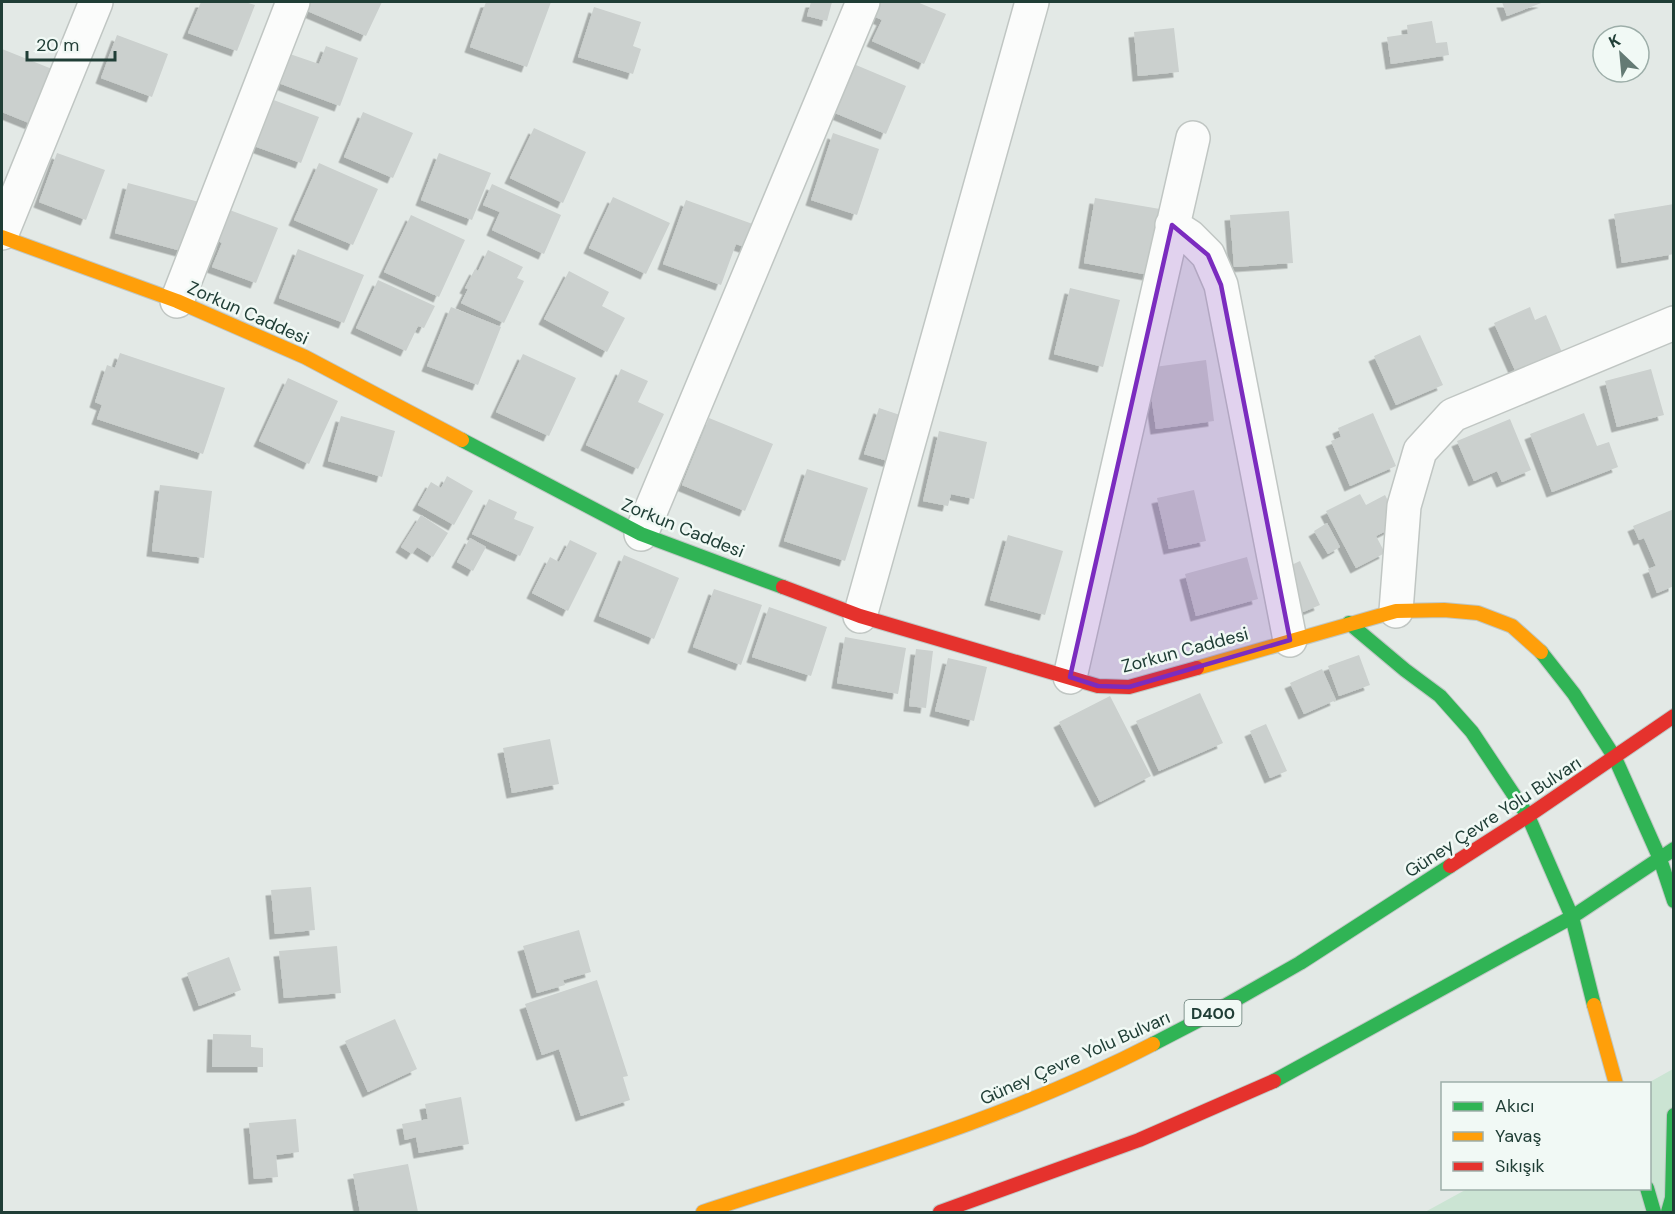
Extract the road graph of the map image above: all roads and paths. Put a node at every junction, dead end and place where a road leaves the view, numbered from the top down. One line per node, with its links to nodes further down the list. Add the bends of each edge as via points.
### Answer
1 (96, 2): 7 (street)
2 (292, 2): 8 (street)
3 (863, 2): 10 (street)
4 (1032, 2): 12 (street)
5 (1193, 138): 6 (street)
6 (1172, 225): 14 (street, via 1208,255 1221,285); 15 (street)
7 (2, 235): 8 (main road, Zorkun Caddesi)
8 (177, 301): 10 (main road, Zorkun Caddesi, via 305,357)
9 (1674, 323): 11 (street, via 1453,415 1420,451 1404,506)
10 (641, 534): 12 (main road, Zorkun Caddesi)
11 (1396, 610): 13 (main road, Zorkun Caddesi); 17 (main road, Zorkun Caddesi, via 1478,613 1512,626 1540,652 1574,694)
12 (860, 616): 15 (main road, Zorkun Caddesi)
13 (1349, 623): 14 (main road, Zorkun Caddesi); 18 (main road, via 1440,696 1472,732)
14 (1290, 640): 15 (main road, Zorkun Caddesi, via 1129,687 1098,686)
15 (1070, 677)
16 (1674, 716): 17 (main road, Güney Çevre Yolu Bulvarı / D400)
17 (1615, 758): 18 (main road, Güney Çevre Yolu Bulvarı / D400); 20 (main road, Zorkun Caddesi)
18 (1528, 816): 22 (main road); 26 (main road, Güney Çevre Yolu Bulvarı / D400, via 1300,963 1124,1059 964,1126)
19 (1674, 849): 20 (main road)
20 (1660, 859): 21 (main road, Zorkun Caddesi); 22 (main road)
21 (1674, 901)
22 (1572, 917): 23 (main road, via 1584,975); 27 (main road, via 1276,1080 1139,1140)
23 (1616, 1082)
24 (1674, 1115): 29 (main road, via 1672,1198)
25 (1648, 1190): 28 (main road)
26 (703, 1212)
27 (940, 1212)
28 (1654, 1212)
29 (1668, 1212)

